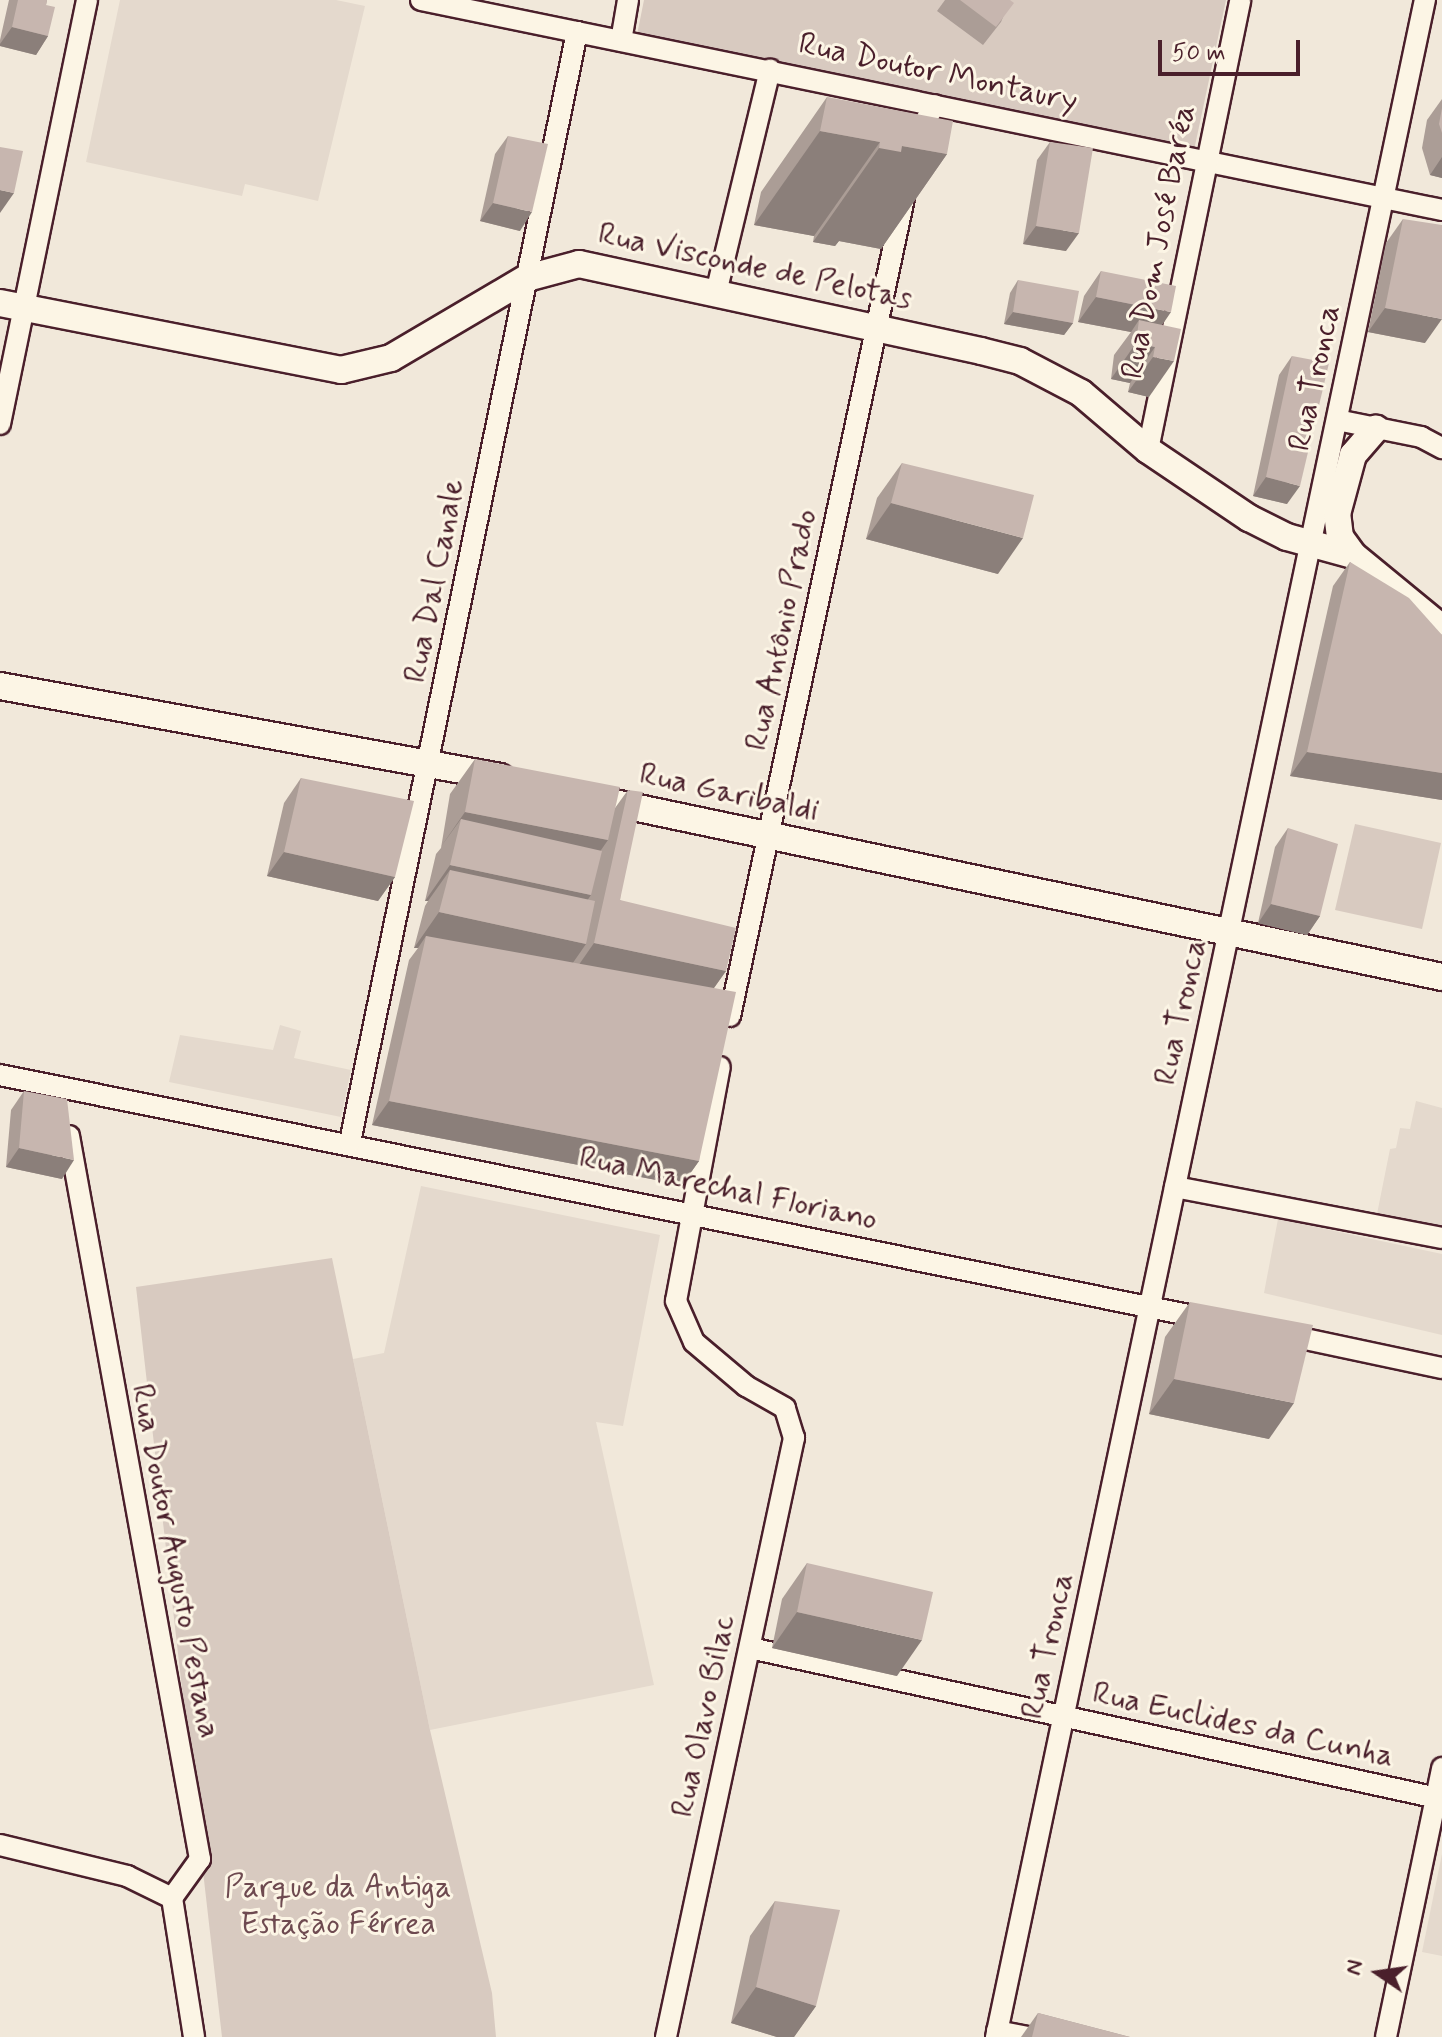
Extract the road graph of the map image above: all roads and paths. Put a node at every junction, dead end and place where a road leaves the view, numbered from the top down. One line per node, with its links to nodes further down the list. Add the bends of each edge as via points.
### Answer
1 (87, 0): 15 (street)
2 (421, 0): 6 (street, Rua Doutor Montaury)
3 (628, 0): 7 (street)
4 (1240, 0): 10 (street, Rua Dom José Baréa)
5 (1425, 0): 11 (street, Rua Tronca)
6 (577, 32): 7 (street, Rua Doutor Montaury); 13 (street, Rua Dal Canale)
7 (621, 41): 8 (street, Rua Doutor Montaury)
8 (770, 69): 9 (street, Rua Doutor Montaury); 14 (street)
9 (935, 105): 10 (street, Rua Doutor Montaury); 16 (street, Rua Antônio Prado, via 916,136)
10 (1205, 158): 11 (street, Rua Doutor Montaury); 23 (street, Rua Dom José Baréa)
11 (1384, 199): 12 (street, Rua Doutor Montaury); 17 (street, Rua Tronca)
12 (1442, 210)
13 (527, 278): 14 (main road, Rua Visconde de Pelotas, via 579,264); 15 (main road, Rua Visconde de Pelotas, via 391,358 341,370); 28 (street, Rua Dal Canale)
14 (716, 293): 16 (main road, Rua Visconde de Pelotas)
15 (12, 305): 18 (street)
16 (879, 328): 23 (main road, Rua Visconde de Pelotas, via 1020,361 1081,393); 31 (street, Rua Antônio Prado)
17 (1337, 420): 19 (street); 24 (street, Rua Tronca)
18 (0, 424)
19 (1376, 429): 21 (street); 25 (main road, via 1353,455 1337,514 1340,537)
20 (1442, 433): 21 (street)
21 (1421, 437): 22 (street)
22 (1442, 448)
23 (1148, 450): 24 (main road, Rua Visconde de Pelotas, via 1249,518)
24 (1311, 544): 25 (main road, Rua Visconde de Pelotas); 32 (street, Rua Tronca)
25 (1353, 555): 26 (main road, Rua Visconde de Pelotas)
26 (1442, 628)
27 (0, 686): 28 (main road)
28 (429, 761): 29 (main road); 36 (street, Rua Dal Canale)
29 (521, 782)
30 (552, 789): 31 (main road, Rua Garibaldi)
31 (767, 838): 32 (main road, Rua Garibaldi); 38 (street, Rua Antônio Prado)
32 (1229, 929): 33 (main road, Rua Garibaldi); 37 (street, Rua Tronca)
33 (1442, 977)
34 (0, 1075): 35 (street, Rua Marechal Floriano)
35 (61, 1087): 36 (street, Rua Marechal Floriano); 50 (street, Rua Doutor Augusto Pestana, via 200,1859)
36 (350, 1142): 38 (street, Rua Marechal Floriano)
37 (1175, 1187): 39 (street); 40 (street, Rua Tronca)
38 (689, 1212): 40 (street, Rua Marechal Floriano); 44 (street, Rua Antônio Prado, via 676,1301 684,1325 717,1363)
39 (1442, 1238)
40 (1150, 1307): 41 (street, Rua Marechal Floriano); 46 (street, Rua Tronca)
41 (1229, 1323)
42 (1259, 1330): 43 (street)
43 (1442, 1368)
44 (785, 1408): 45 (street, Rua Olavo Bilac, via 794,1438)
45 (750, 1648): 46 (street, Rua Euclides da Cunha); 53 (street, Rua Olavo Bilac)
46 (1063, 1716): 48 (street, Rua Euclides da Cunha); 51 (street, Rua Tronca)
47 (1442, 1768): 48 (street)
48 (1439, 1798): 55 (street)
49 (0, 1845): 50 (street, via 127,1876)
50 (172, 1898): 52 (street)
51 (996, 2034): 54 (street)
52 (194, 2037)
53 (666, 2037)
54 (1029, 2037)
55 (1386, 2037)

